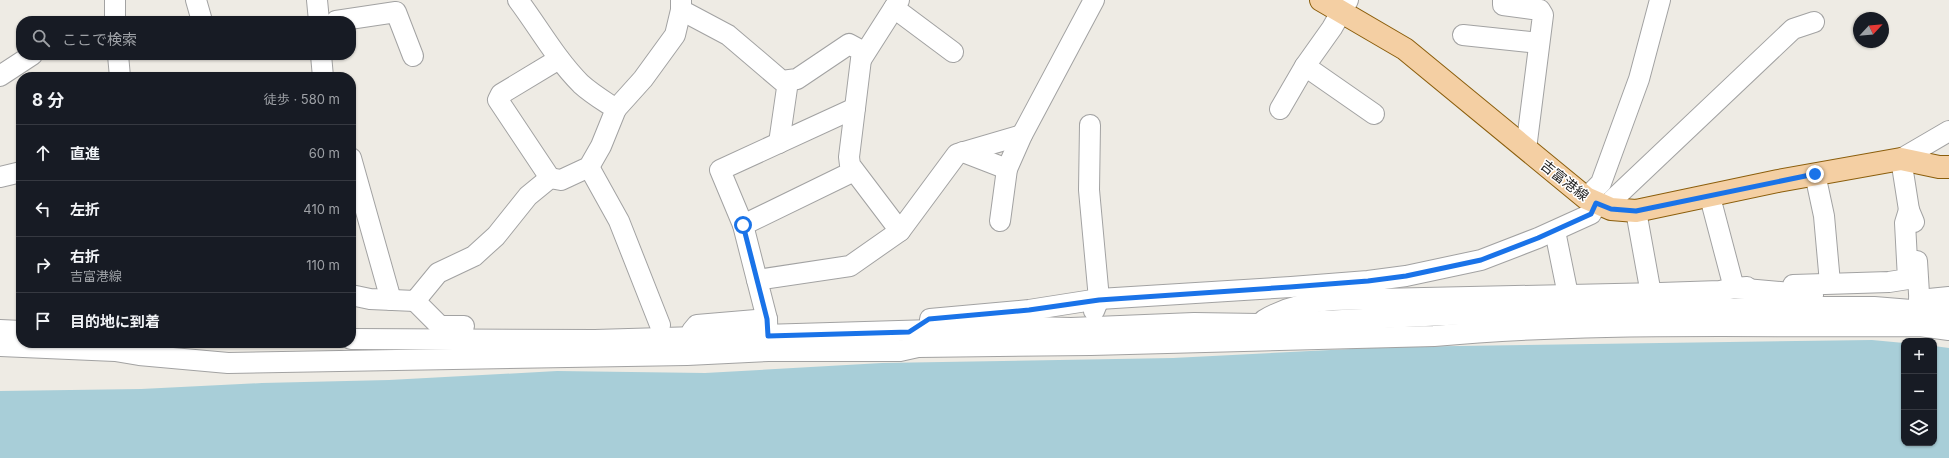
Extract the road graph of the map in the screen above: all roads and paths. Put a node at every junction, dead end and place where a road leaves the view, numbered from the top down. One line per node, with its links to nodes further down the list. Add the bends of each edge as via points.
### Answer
1 (196, 0): 11 (street)
2 (317, 0): 12 (street)
3 (518, 0): 20 (street)
4 (1094, 0): 35 (street)
5 (1321, 0): 10 (main road, 吉富港線)
6 (1503, 0): 16 (street, via 1503,6 1540,10 1543,15)
7 (1660, 0): 50 (street, via 1639,79)
8 (896, 4): 17 (street); 19 (street)
9 (681, 5): 28 (street, via 728,35 782,81); 30 (street, via 675,35 643,79)
10 (1345, 5): 24 (street); 37 (main road, 吉富港線, via 1405,49)
11 (201, 16)
12 (319, 16)
13 (356, 18): 18 (street, via 396,12)
14 (1814, 22): 50 (street, via 1793,29)
15 (1464, 35): 16 (street)
16 (1539, 43): 37 (street)
17 (953, 52)
18 (413, 56)
19 (862, 58): 28 (street, via 862,51 849,44 797,79); 29 (street)
20 (559, 59): 30 (street, via 581,84); 48 (street, via 501,94 498,100)
21 (24, 60): 27 (street)
22 (118, 60): 25 (street)
23 (321, 60): 26 (street)
24 (1305, 66): 31 (street); 32 (street)
25 (120, 72)
26 (323, 72)
27 (0, 76)
28 (788, 81): 36 (street)
29 (855, 108): 36 (street); 43 (street, via 849,157)
30 (616, 109): 40 (street)
31 (1280, 109)
32 (1374, 114)
33 (1090, 125): 74 (street)
34 (1949, 131): 39 (street)
35 (1022, 135): 38 (street); 42 (street)
36 (779, 143): 54 (street, via 720,170)
37 (1526, 148): 50 (main road, 吉富港線)
38 (963, 152): 42 (street); 55 (street, via 957,154)
39 (1901, 158): 41 (main road, 吉富港線); 45 (main road, 吉富港線); 51 (street)
40 (589, 167): 48 (street, via 561,180); 76 (street, via 619,221)
41 (1949, 167)
42 (1007, 169): 53 (street)
43 (854, 171): 54 (street); 55 (street)
44 (16, 173): 46 (street)
45 (1815, 174): 49 (main road, 吉富港線); 59 (street, via 1824,216)
46 (0, 176)
47 (356, 176): 64 (street)
48 (550, 178): 65 (street, via 528,196 496,236 474,256 438,273)
49 (1710, 197): 52 (main road, 吉富港線); 66 (street)
50 (1596, 203): 52 (main road, 吉富港線, via 1622,211); 56 (street, via 1591,214)
51 (1909, 210): 58 (street, via 1905,223 1908,279); 69 (street, via 1916,224)
52 (1636, 211): 68 (street)
53 (1000, 221)
54 (743, 225): 57 (street)
55 (900, 231): 57 (street, via 850,266)
56 (1555, 231): 60 (street, via 1481,260 1440,270 1368,281); 61 (street)
57 (757, 280): 84 (street)
58 (1889, 282): 59 (street); 70 (street)
59 (1830, 283): 66 (street)
60 (1348, 291): 67 (street); 72 (street); 74 (street); 75 (street, via 1281,310)
61 (1568, 295): 67 (street); 68 (street)
62 (356, 296): 64 (street)
63 (1949, 297): 69 (street)
64 (391, 300): 65 (street)
65 (415, 301): 81 (street)
66 (1724, 303): 68 (street); 69 (street, via 1834,327); 70 (street); 70 (street, via 1830,297)
67 (1444, 306): 72 (street); 73 (street)
68 (1658, 306): 73 (street)
69 (1920, 312): 70 (street); 71 (street); 80 (street)
70 (1886, 313)
71 (1949, 313)
72 (1351, 320): 77 (street)
73 (1483, 323): 77 (street, via 1434,336 1419,330)
74 (1090, 324): 82 (street); 82 (street, via 1029,310 929,319); 83 (street); 93 (street, via 900,351)
75 (1259, 324): 77 (street); 83 (street)
76 (660, 325): 86 (street, via 623,328); 89 (street)
77 (1316, 328): 83 (street)
78 (0, 330): 79 (street)
79 (16, 330)
80 (1949, 330)
81 (439, 332): 85 (street); 86 (street, via 537,340)
82 (909, 332): 84 (street); 93 (street, via 890,342)
83 (1190, 335)
84 (768, 336): 89 (street); 93 (street)
85 (356, 338)
86 (595, 340): 89 (street)
87 (0, 346): 88 (street)
88 (16, 346)
89 (686, 346): 95 (street)
90 (118, 348): 94 (street, via 139,355 228,363)
91 (165, 348): 94 (street, via 240,356)
92 (352, 348): 95 (street)
93 (816, 352)
94 (269, 362): 95 (street)
95 (349, 362)

